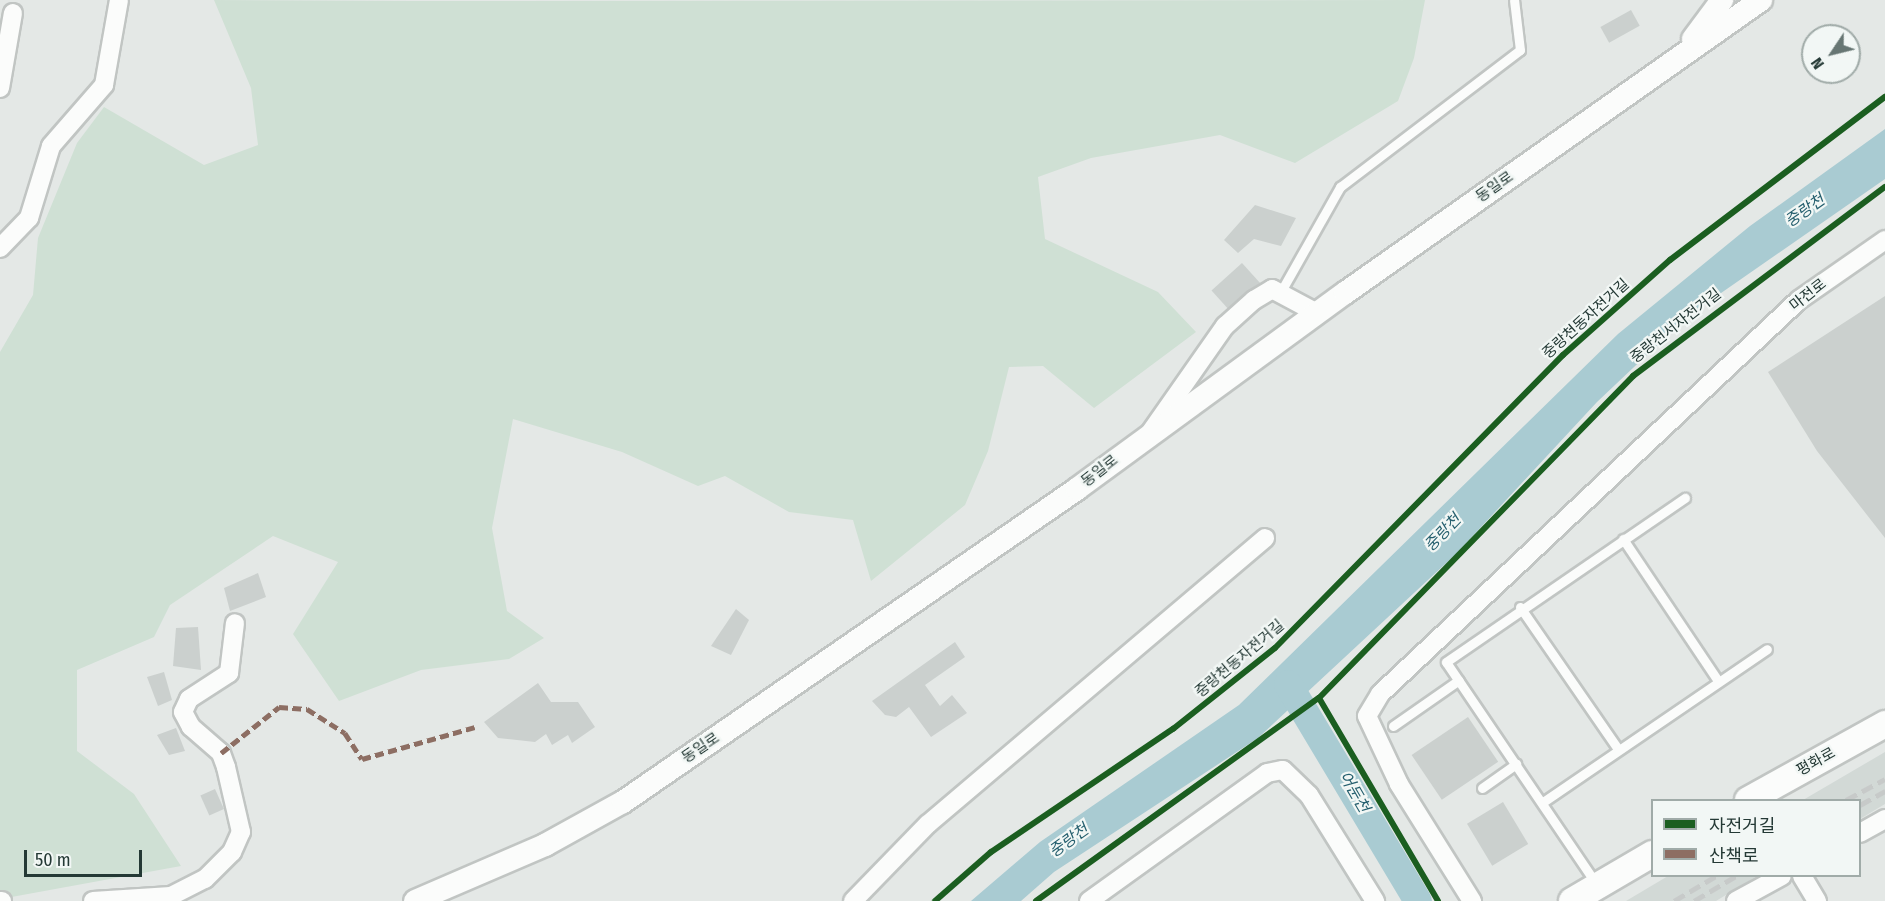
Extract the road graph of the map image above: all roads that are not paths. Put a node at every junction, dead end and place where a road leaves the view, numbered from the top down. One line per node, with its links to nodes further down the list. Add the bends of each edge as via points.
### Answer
1 (119, 0): 9 (street, via 104,85 51,146 29,218)
2 (1514, 0): 10 (lane, via 1520,50 1340,187)
3 (1722, 0): 6 (street)
4 (1761, 0): 6 (street, 동일로)
5 (13, 13): 7 (street)
6 (1683, 53): 11 (street, 동일로)
7 (0, 88)
8 (1885, 240): 39 (street, 마전로, via 1799,300 1380,694 1367,716 1400,784)
9 (0, 248)
10 (1280, 293): 11 (street); 12 (street, via 1272,289 1225,326)
11 (1317, 313): 12 (street, 동일로)
12 (1150, 433): 35 (street, 동일로, via 1077,489 623,802 545,845)
13 (1685, 498): 15 (lane)
14 (1265, 538): 36 (street, via 928,824)
15 (1623, 539): 16 (lane); 20 (lane)
16 (1520, 607): 19 (lane, via 1446,662); 23 (lane)
17 (235, 623): 34 (street, via 229,673 189,699 183,712 191,727 221,753 226,766 241,832 232,852 205,879 171,896)
18 (1767, 649): 20 (lane)
19 (1458, 680): 22 (lane); 24 (lane)
20 (1718, 681): 23 (lane)
21 (1885, 723): 26 (main road, 평화로)
22 (1393, 726)
23 (1618, 749): 27 (lane)
24 (1516, 764): 25 (lane); 27 (lane)
25 (1482, 788)
26 (1752, 799)
27 (1543, 802): 33 (lane)
28 (1885, 819): 29 (street)
29 (1861, 832)
30 (1651, 855): 33 (main road)
31 (1780, 877): 41 (street)
32 (1803, 877): 42 (street)
33 (1597, 885): 40 (main road)
34 (93, 901)
35 (415, 901)
36 (853, 901)
37 (1089, 901): 38 (street, via 1267,773 1283,770 1304,788)
38 (1375, 901)
39 (1472, 901)
40 (1572, 901)
41 (1736, 901)
42 (1817, 901)

